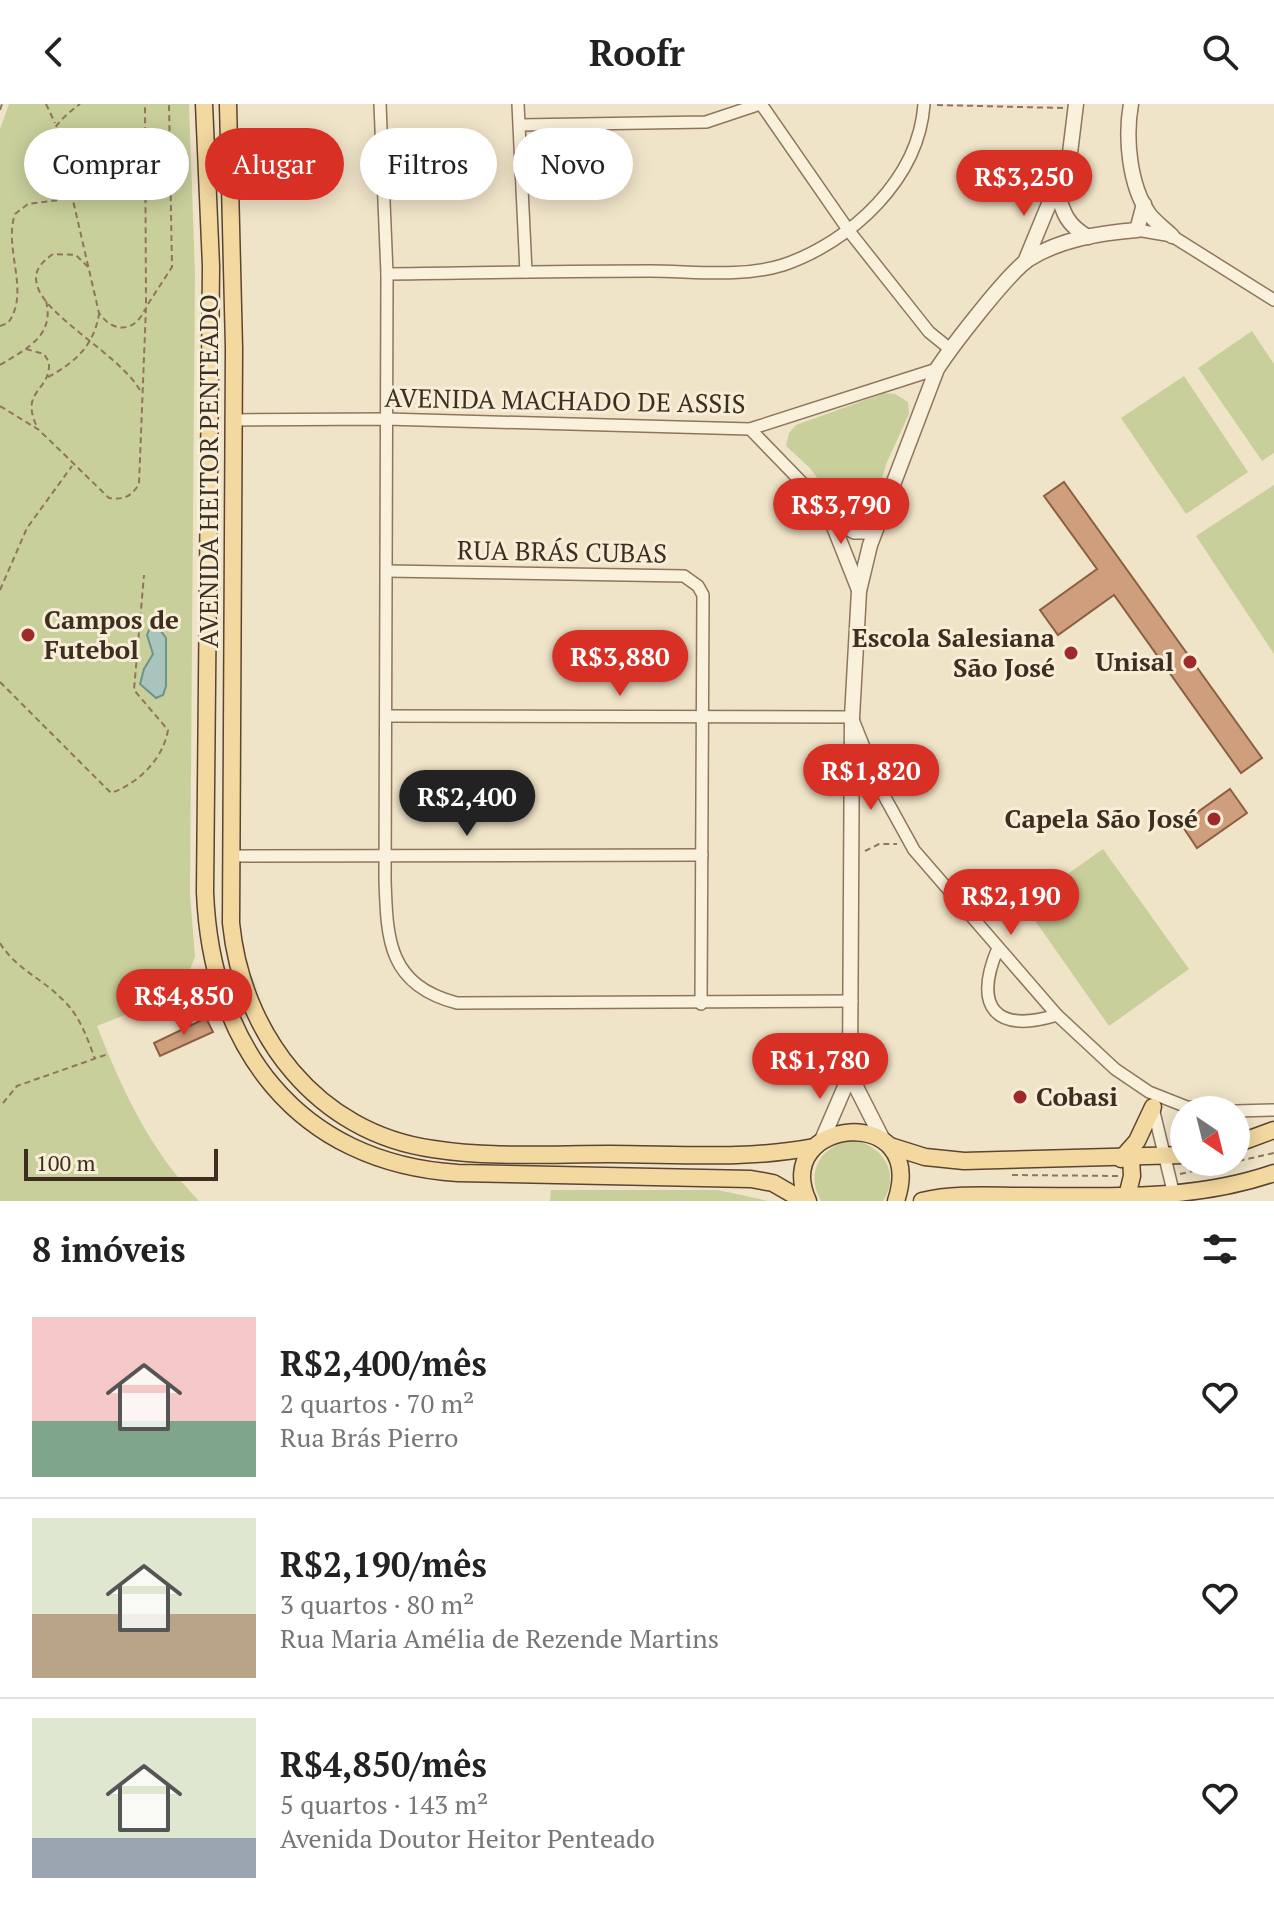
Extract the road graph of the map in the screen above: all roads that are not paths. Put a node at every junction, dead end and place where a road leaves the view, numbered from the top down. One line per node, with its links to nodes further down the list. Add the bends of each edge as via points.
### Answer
1 (204, 104): 54 (main road, AVENIDA HEITOR PENTEADO, via 211,266 205,892 210,957 235,1029 255,1062 301,1113 371,1158 417,1171 751,1179 773,1183)
2 (228, 104): 23 (main road, AVENIDA HEITOR PENTEADO)
3 (380, 104): 18 (street)
4 (518, 104): 9 (street)
5 (760, 104): 9 (street, via 706,122); 13 (street)
6 (924, 104): 13 (street, via 923,120 898,178)
7 (1131, 104): 11 (street, via 1128,139)
8 (1076, 106): 10 (street, via 1070,153)
9 (520, 125): 17 (street)
10 (1057, 191): 15 (street, via 1072,228); 16 (street)
11 (1144, 204): 12 (street); 14 (street)
12 (1137, 230): 14 (street); 15 (street)
13 (849, 231): 17 (street, via 793,261 751,270); 20 (street, via 929,332)
14 (1172, 236): 19 (street)
15 (1088, 237): 16 (street)
16 (1025, 262): 20 (street)
17 (526, 272): 18 (street)
18 (387, 274): 22 (street)
19 (1274, 300)
20 (950, 349): 21 (street)
21 (937, 369): 24 (street, AVENIDA MACHADO DE ASSIS); 26 (street)
22 (386, 419): 23 (street, AVENIDA MACHADO DE ASSIS); 24 (street, AVENIDA MACHADO DE ASSIS); 27 (street)
23 (232, 420): 33 (main road, AVENIDA HEITOR PENTEADO)
24 (750, 429): 25 (street)
25 (827, 509): 26 (street, via 854,533); 28 (street)
26 (874, 533): 28 (street)
27 (387, 571): 29 (street, RUA BRÁS CUBAS, via 684,576 703,595); 30 (street)
28 (859, 591): 31 (street)
29 (702, 715): 30 (street); 31 (street); 32 (street, RUA BRÁS CUBAS)
30 (387, 716): 34 (street)
31 (852, 717): 35 (street, via 910,844); 36 (street)
32 (702, 855): 34 (street); 37 (street, RUA BRÁS CUBAS)
33 (232, 856): 34 (street); 47 (main road, AVENIDA HEITOR PENTEADO, via 235,957 254,1012 301,1081 344,1117 372,1132 433,1149 471,1152 753,1156)
34 (385, 856): 37 (street, via 391,952 411,980 442,999)
35 (998, 948): 38 (street); 38 (street, via 988,973 987,997 994,1012 1010,1022 1029,1024)
36 (852, 1001): 37 (street); 39 (street)
37 (701, 1004)
38 (1057, 1015): 40 (street)
39 (850, 1075): 46 (street); 47 (street)
40 (1151, 1099): 41 (street); 48 (street); 50 (main road)
41 (1170, 1103)
42 (1274, 1110): 43 (street)
43 (1250, 1111)
44 (1274, 1130): 45 (main road)
45 (1250, 1139)
46 (886, 1143): 47 (main road, AVENIDA HEITOR PENTEADO, via 857,1130); 50 (main road, AVENIDA HEITOR PENTEADO, via 925,1157 964,1161); 55 (main road, via 900,1169)
47 (818, 1144): 54 (main road, via 803,1178)
48 (1166, 1157): 49 (main road, AVENIDA HEITOR PENTEADO); 50 (main road, AVENIDA HEITOR PENTEADO); 52 (street)
49 (1170, 1157)
50 (1126, 1159): 53 (main road, via 1132,1176)
51 (1274, 1173): 52 (main road, via 1210,1192)
52 (1174, 1195): 53 (main road)
53 (1127, 1196): 56 (main road, via 961,1196)
54 (806, 1201)
55 (896, 1201)
56 (922, 1201)

